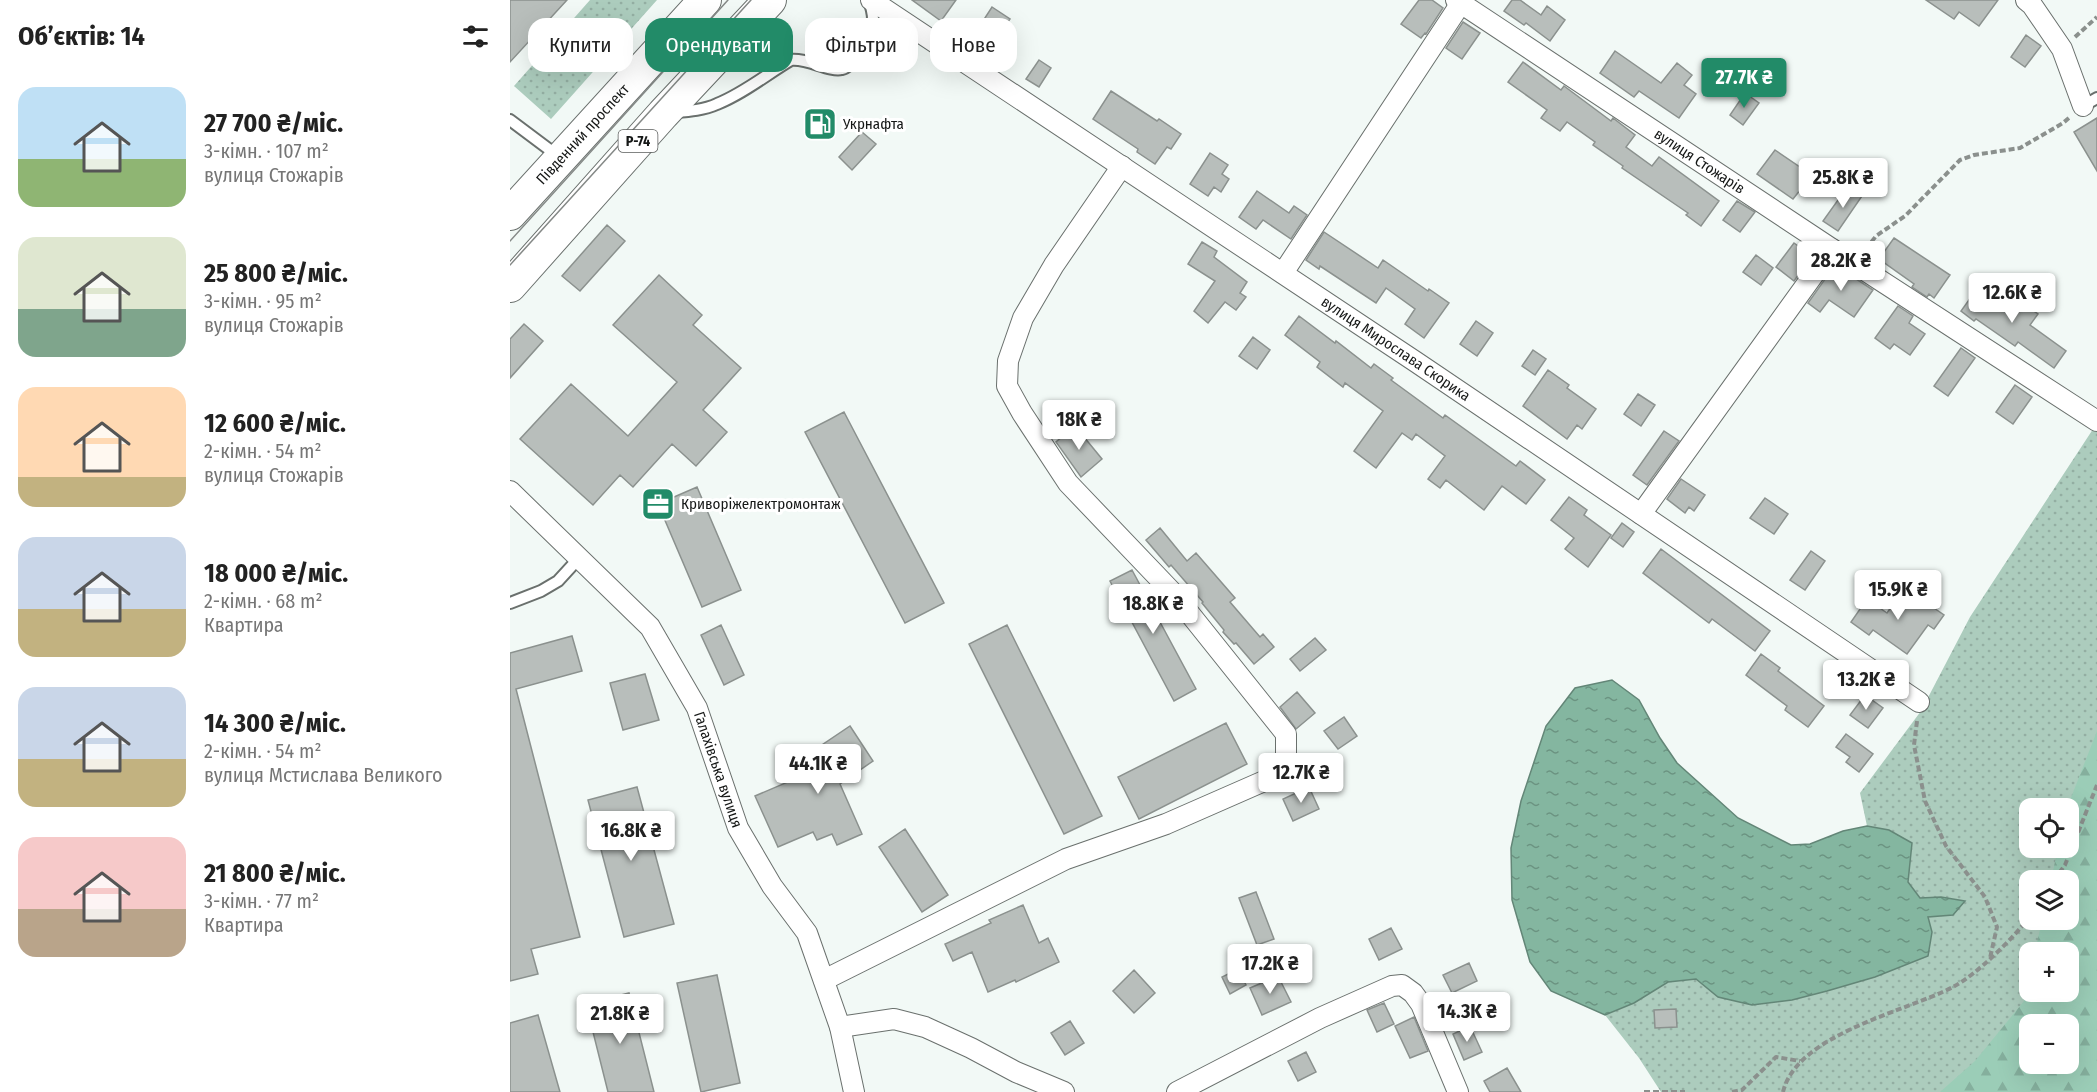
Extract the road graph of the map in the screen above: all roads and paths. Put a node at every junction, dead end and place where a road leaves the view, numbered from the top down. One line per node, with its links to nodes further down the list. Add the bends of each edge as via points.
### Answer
1 (705, 0): 11 (main road, Південний проспект)
2 (770, 0): 9 (main road, Р-74)
3 (870, 0): 9 (lane, via 872,26 847,67 837,70 791,60 717,104); 12 (street, вулиця Мирослава Скорика)
4 (2026, 0): 7 (street)
5 (1460, 1): 14 (street, вулиця Стожарів); 16 (street)
6 (2097, 17): 7 (path)
7 (2062, 49): 8 (street)
8 (2090, 102): 15 (path, via 2020,148 1960,160 1905,216 1876,236)
9 (663, 114): 17 (main road, Р-74)
10 (510, 120): 11 (lane)
11 (561, 158): 13 (main road, Південний проспект)
12 (1122, 166): 16 (street, вулиця Мирослава Скорика); 28 (street, via 1023,318 1008,361 1007,386 1068,483 1174,594 1286,734 1286,758 1271,778 1166,824 1066,859)
13 (510, 214)
14 (1832, 249): 15 (street, вулиця Стожарів); 20 (street)
15 (1855, 264): 18 (street, вулиця Стожарів)
16 (1283, 273): 20 (street, вулиця Мирослава Скорика)
17 (510, 286)
18 (2097, 421)
19 (510, 491): 21 (street, Галахівська вулиця)
20 (1641, 514): 23 (street, вулиця Мирослава Скорика)
21 (580, 557): 22 (lane, via 558,581); 28 (street, Галахівська вулиця, via 650,627 698,708 738,828 772,886 807,933)
22 (510, 603)
23 (1919, 702): 27 (path, via 1914,745 1925,801 1946,846 1985,897 1997,927)
24 (2097, 785): 25 (path)
25 (2061, 870)
26 (2019, 928): 27 (path)
27 (1990, 959): 30 (path, via 1954,987 1827,1040)
28 (824, 980): 29 (street, Галахівська вулиця)
29 (840, 1027): 31 (street, Галахівська вулиця); 32 (street, via 894,1019 925,1027)
30 (1800, 1061): 37 (path, via 1776,1057 1742,1090); 38 (path)
31 (854, 1092)
32 (1064, 1092)
33 (1177, 1092): 34 (street, via 1320,1018 1402,985 1421,1004)
34 (1458, 1092)
35 (1644, 1092): 36 (path)
36 (1685, 1092)
37 (1732, 1092)
38 (1783, 1092)

